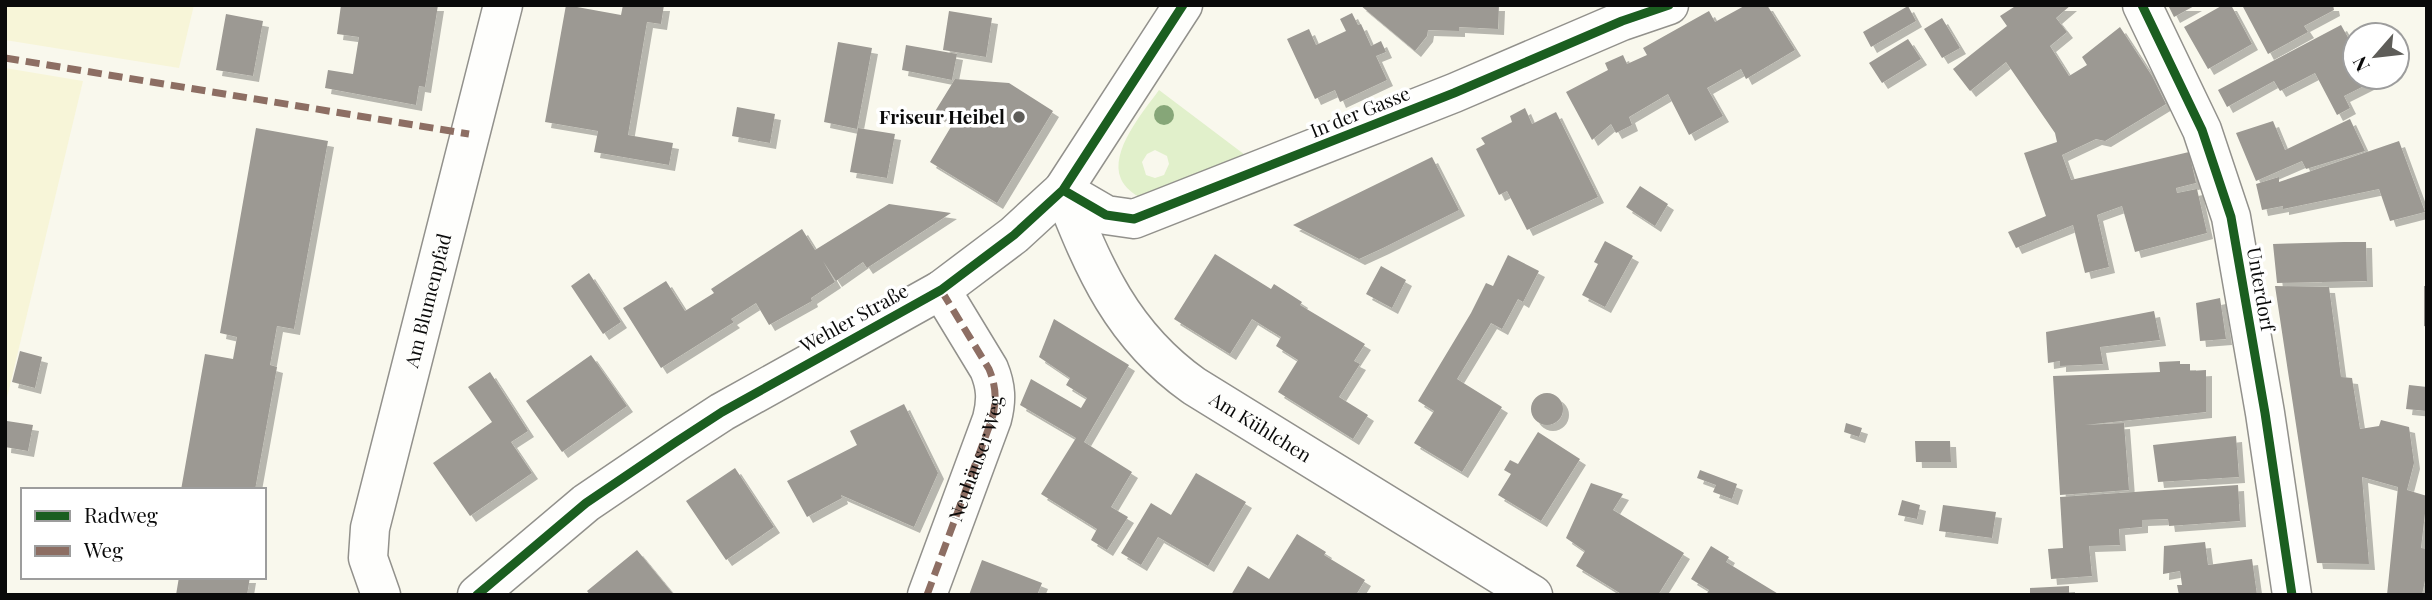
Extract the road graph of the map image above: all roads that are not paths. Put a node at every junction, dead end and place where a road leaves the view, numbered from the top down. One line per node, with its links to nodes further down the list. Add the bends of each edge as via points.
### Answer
1 (503, 5): 7 (street, Am Blumenpfad, via 370,528 368,558)
2 (1183, 5): 5 (street, Wehler Straße)
3 (1669, 5): 5 (street, In der Gasse, via 1134,219 1107,215)
4 (2142, 5): 11 (street, Unterdorf, via 2202,130 2231,217)
5 (1063, 190): 6 (street, Wehler Straße, via 1014,235); 10 (street, Am Kühlchen, via 1112,301 1166,365)
6 (941, 290): 8 (street, Wehler Straße, via 676,442 586,503); 9 (street, Neuhäuser Weg, via 989,369 996,395 992,419)
7 (381, 595)
8 (477, 595)
9 (927, 595)
10 (1533, 595)
11 (2292, 595)

